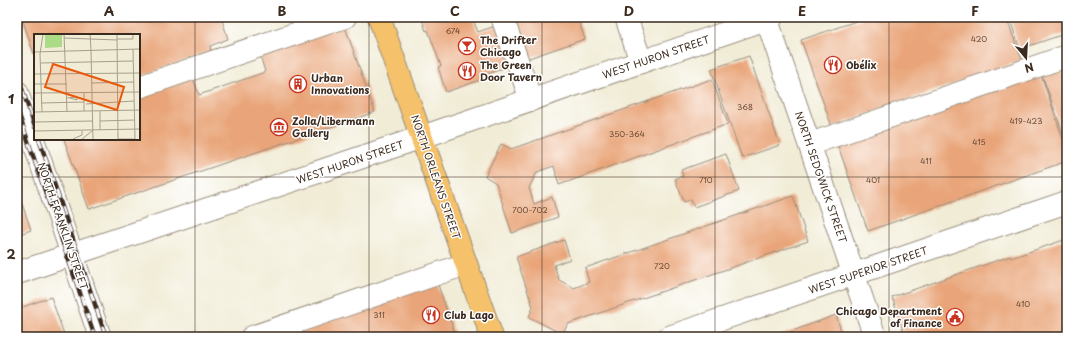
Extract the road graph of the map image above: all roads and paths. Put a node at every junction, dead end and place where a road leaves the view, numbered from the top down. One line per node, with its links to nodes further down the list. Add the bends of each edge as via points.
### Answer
1 (345, 17): 8 (street)
2 (379, 17): 12 (main road, NORTH ORLEANS STREET)
3 (502, 17): 10 (street)
4 (626, 17): 7 (street)
5 (769, 18): 7 (street, WEST HURON STREET); 13 (street, NORTH SEDGWICK STREET)
6 (1067, 56): 13 (street)
7 (641, 62): 10 (street, WEST HURON STREET)
8 (140, 86)
9 (17, 92): 11 (street, NORTH FRANKLIN STREET)
10 (531, 100): 12 (street, WEST HURON STREET)
11 (27, 124): 15 (street, NORTH FRANKLIN STREET)
12 (422, 138): 15 (street, WEST HURON STREET); 16 (main road, NORTH ORLEANS STREET)
13 (810, 144): 18 (street, NORTH SEDGWICK STREET)
14 (1067, 202): 18 (street, WEST SUPERIOR STREET)
15 (72, 254): 17 (street, WEST HURON STREET); 19 (street, NORTH FRANKLIN STREET)
16 (466, 264): 20 (street); 21 (main road, NORTH ORLEANS STREET)
17 (17, 273)
18 (854, 274): 22 (street, WEST SUPERIOR STREET); 23 (street, NORTH SEDGWICK STREET)
19 (100, 337)
20 (252, 337)
21 (492, 337)
22 (670, 337)
23 (875, 337)

